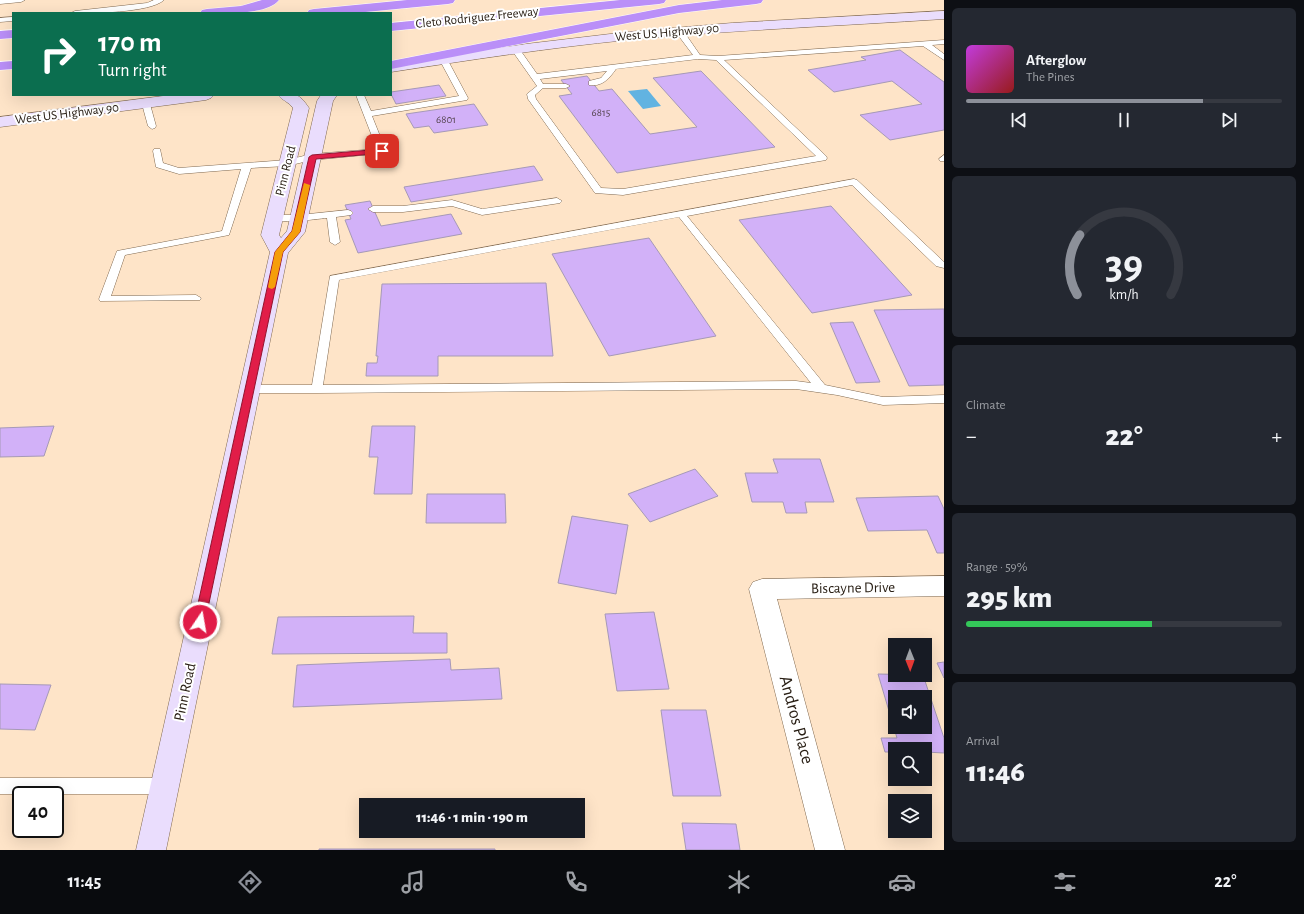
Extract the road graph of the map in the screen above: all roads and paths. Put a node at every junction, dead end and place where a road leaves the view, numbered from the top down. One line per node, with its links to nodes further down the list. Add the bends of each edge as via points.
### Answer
1 (21, 0): 7 (lane)
2 (160, 0): 8 (lane, via 149,5)
3 (272, 0): 9 (highway, via 241,9)
4 (448, 0): 10 (highway, Cleto Rodriguez Freeway)
5 (659, 0): 14 (highway, Cleto Rodriguez Freeway)
6 (756, 0): 24 (highway, via 679,9)
7 (0, 2)
8 (83, 12)
9 (216, 12)
10 (324, 12)
11 (943, 15): 15 (street, West US Highway 90)
12 (12, 19): 13 (lane)
13 (0, 20)
14 (392, 27)
15 (679, 31): 22 (street, West US Highway 90); 23 (lane)
16 (12, 34): 17 (highway)
17 (0, 35)
18 (12, 42): 20 (highway)
19 (944, 42): 21 (lane)
20 (0, 44)
21 (926, 44): 25 (lane); 26 (lane)
22 (515, 49): 24 (street, West US Highway 90); 31 (lane)
23 (698, 57): 25 (lane); 30 (lane)
24 (442, 58): 29 (street, West US Highway 90); 40 (lane, via 464,98)
25 (718, 58): 33 (lane, via 823,158 623,192 598,191 532,99 531,94)
26 (944, 58)
27 (12, 65): 28 (highway)
28 (0, 66)
29 (392, 66)
30 (614, 67): 31 (lane); 32 (lane, via 604,80)
31 (535, 77): 33 (lane)
32 (592, 83)
33 (541, 86): 34 (lane)
34 (566, 86)
35 (199, 96): 39 (street, West US Highway 90)
36 (288, 96): 45 (street, Pinn Road, via 296,100 301,108)
37 (328, 96): 44 (street, Pinn Road)
38 (360, 96): 40 (lane)
39 (146, 104): 41 (street, West US Highway 90); 42 (lane, via 149,129)
40 (368, 114): 44 (lane, via 382,151)
41 (0, 122)
42 (161, 130)
43 (156, 148): 46 (lane, via 159,165 179,172)
44 (312, 157): 45 (lane); 53 (street, Pinn Road)
45 (287, 163): 46 (lane); 52 (street, Pinn Road)
46 (247, 166): 57 (lane, via 226,232 121,253 104,299)
47 (557, 201): 48 (lane, via 482,212 452,203 403,209)
48 (373, 209)
49 (348, 213): 51 (lane)
50 (680, 214): 56 (lane, via 854,182); 59 (lane, via 334,278); 60 (lane)
51 (331, 216): 53 (lane); 54 (lane)
52 (274, 218): 53 (lane); 55 (street, Pinn Road, via 270,235)
53 (299, 218): 55 (street, Pinn Road, via 296,232)
54 (335, 242)
55 (279, 252): 58 (street, Pinn Road)
56 (944, 265)
57 (196, 298)
58 (250, 389): 59 (lane); 65 (street, Pinn Road)
59 (317, 389): 60 (lane, via 796,385)
60 (822, 389): 61 (lane, via 883,401)
61 (944, 399)
62 (944, 586): 63 (street, Biscayne Drive)
63 (762, 589): 67 (street, Andros Place)
64 (0, 786): 65 (lane)
65 (164, 786): 66 (street, Pinn Road)
66 (151, 850)
67 (830, 850)

